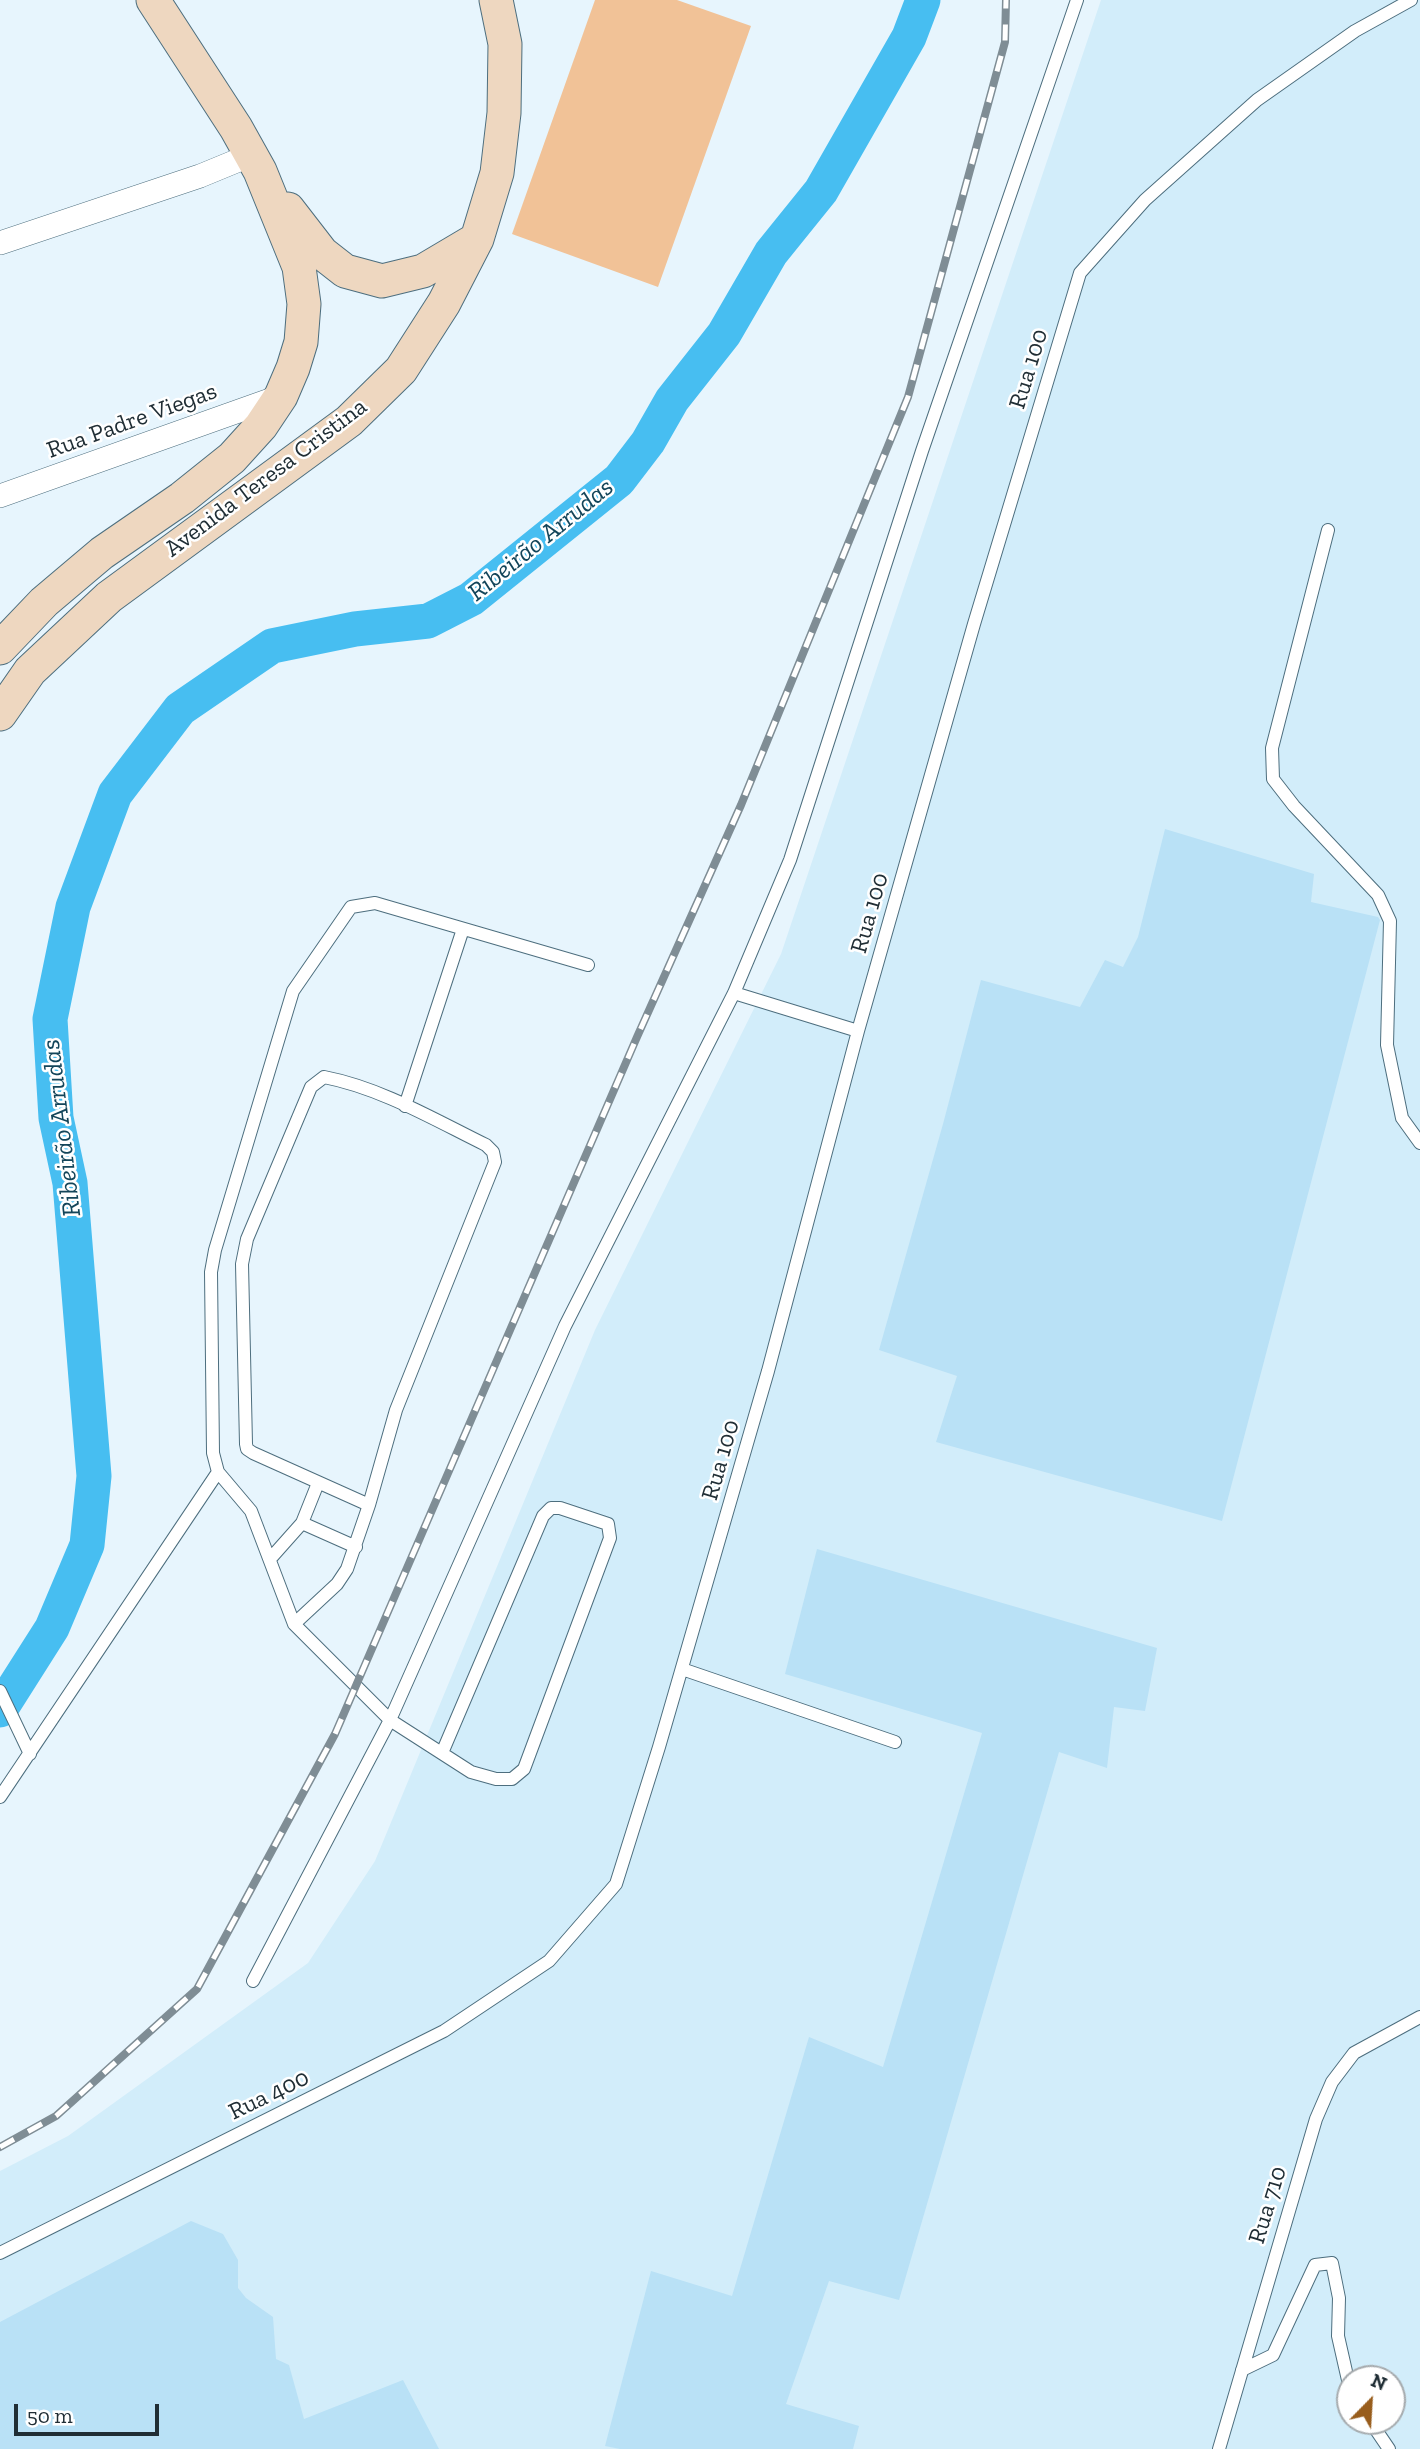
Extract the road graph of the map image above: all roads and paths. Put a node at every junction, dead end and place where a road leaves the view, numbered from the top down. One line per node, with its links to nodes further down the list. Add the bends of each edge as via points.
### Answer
1 (153, 0): 5 (main road, Avenida Teresa Cristina)
2 (496, 0): 6 (main road, Avenida Teresa Cristina, via 505,44 503,113 496,173)
3 (1077, 0): 15 (lane, via 922,451 790,860)
4 (1411, 0): 16 (lane, Rua 100, via 1355,31 1257,100 1145,200 1080,273)
5 (255, 163): 6 (main road, via 322,253 345,271 382,281 393,279 424,271); 7 (street, via 200,176); 8 (main road, Avenida Teresa Cristina, via 299,267 304,304 301,342)
6 (477, 239): 12 (main road, Avenida Teresa Cristina, via 444,303 401,370 349,421 109,597 30,671)
7 (0, 243)
8 (281, 396): 9 (street, Rua Padre Viegas); 11 (main road, Avenida Teresa Cristina, via 232,458 102,553 44,602)
9 (0, 496)
10 (1328, 530): 18 (lane, via 1272,748 1273,779 1378,895 1390,921 1387,1045 1402,1118)
11 (0, 648)
12 (0, 714)
13 (463, 929): 14 (lane); 17 (lane); 19 (lane, via 375,903 352,907 293,991 211,1272 213,1454)
14 (588, 965)
15 (734, 993): 16 (lane); 28 (lane, via 565,1326)
16 (858, 1031): 26 (lane, Rua 100, via 768,1371)
17 (405, 1106): 20 (lane, via 324,1077 311,1087 247,1239 242,1264 247,1449); 21 (lane, via 486,1145 495,1162 396,1410)
18 (1420, 1143)
19 (218, 1472): 24 (lane, via 251,1511); 31 (lane)
20 (318, 1483): 21 (lane); 22 (lane)
21 (369, 1505): 23 (lane)
22 (302, 1523): 23 (lane); 24 (lane)
23 (356, 1547): 25 (lane, via 337,1584)
24 (270, 1559): 25 (lane)
25 (294, 1624): 28 (lane)
26 (682, 1669): 29 (lane); 33 (lane, Rua 100, via 616,1884)
27 (0, 1691): 31 (lane)
28 (390, 1720): 30 (lane); 34 (lane)
29 (895, 1742)
30 (442, 1753): 30 (lane, via 543,1516 551,1507 560,1508 608,1524 610,1538 524,1769 512,1779 496,1779 471,1772)
31 (30, 1754): 32 (lane)
32 (0, 1797)
33 (549, 1961): 36 (lane, Rua 400, via 444,2031)
34 (253, 1981)
35 (1420, 2017): 38 (lane, Rua 710, via 1354,2053 1332,2082 1316,2119)
36 (0, 2253)
37 (1345, 2365): 38 (lane, via 1332,2263 1315,2265 1273,2355)
38 (1242, 2370): 39 (lane, Rua 710)
39 (1219, 2449)

